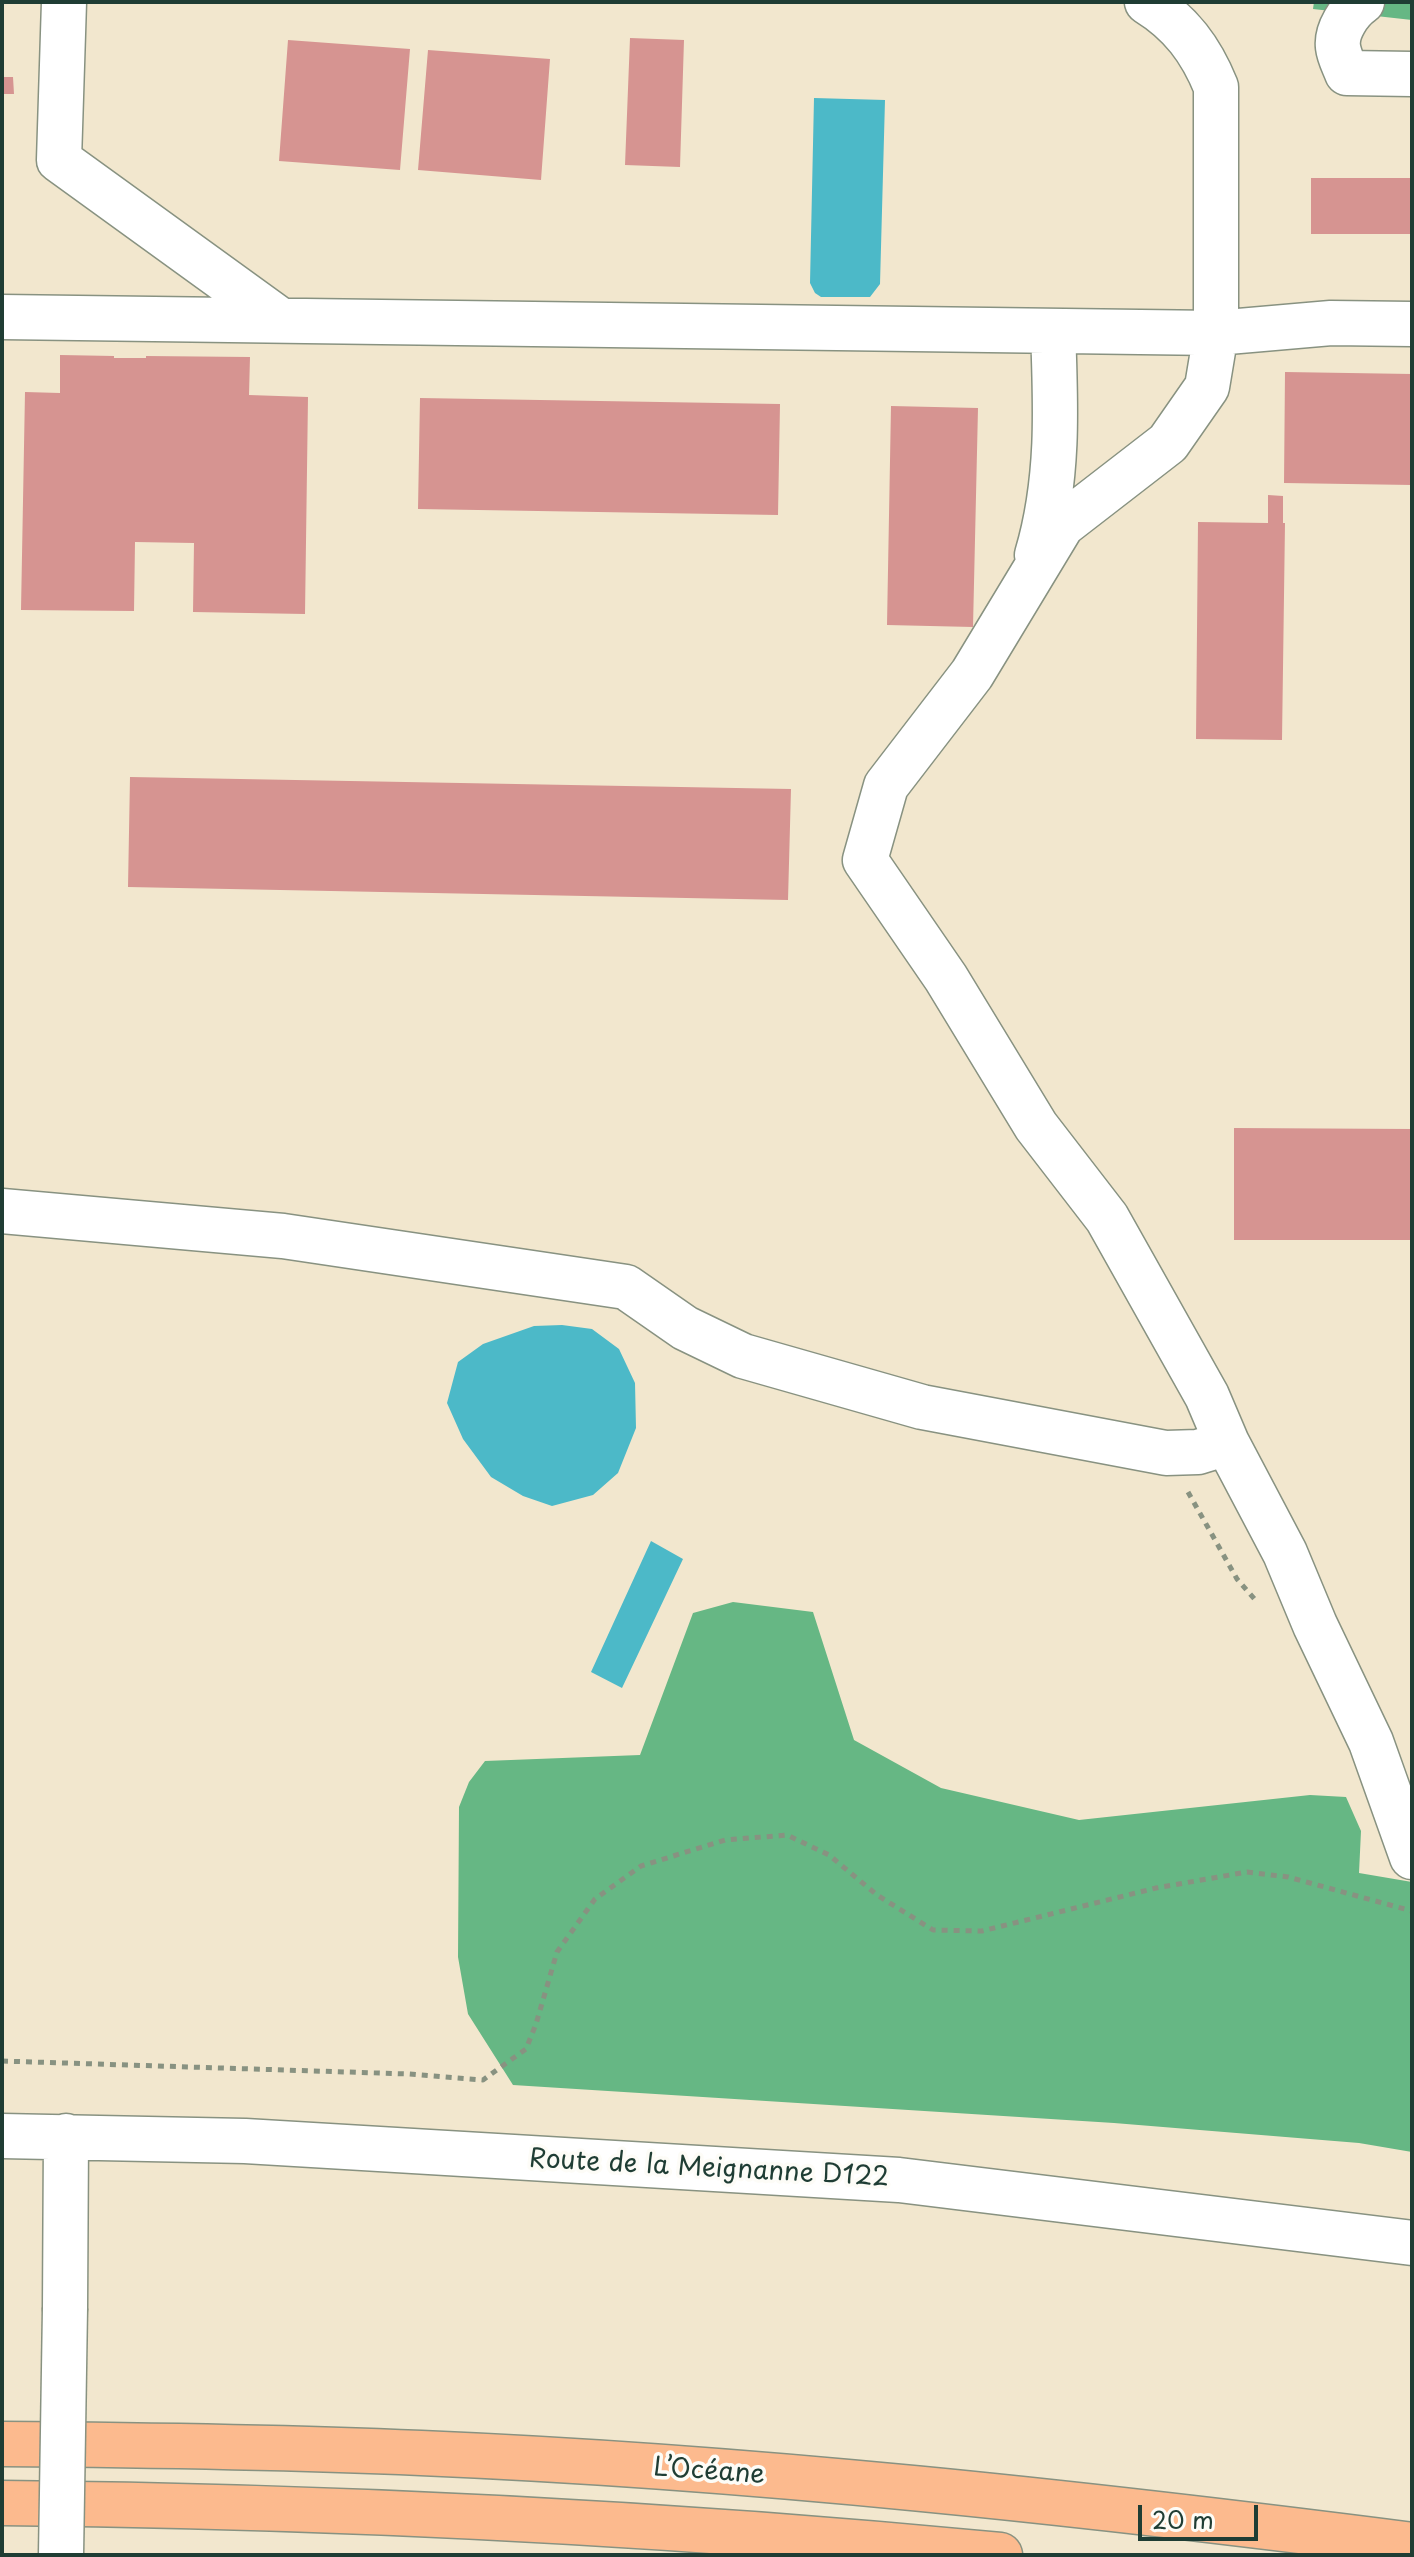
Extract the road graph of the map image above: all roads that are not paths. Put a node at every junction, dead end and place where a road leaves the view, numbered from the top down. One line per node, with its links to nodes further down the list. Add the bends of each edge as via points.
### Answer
1 (64, 2): 6 (street, via 59,160)
2 (1147, 2): 9 (street, via 1190,38 1216,87)
3 (1362, 2): 4 (street, via 1342,27 1337,46 1347,73)
4 (1412, 74)
5 (2, 317): 6 (street)
6 (280, 320): 8 (street)
7 (1412, 324): 9 (street, via 1331,323)
8 (1053, 331): 9 (street); 10 (street, via 1053,476)
9 (1216, 333): 10 (street, via 1207,387 1168,443 1062,525)
10 (1029, 581): 12 (street, via 972,674 886,786 865,860 946,978 1036,1126 1107,1218 1207,1396)
11 (2, 1211): 12 (street, via 283,1236 626,1287 685,1328 743,1356 922,1407 1166,1453 1198,1452)
12 (1227, 1443): 13 (street, via 1285,1553 1371,1742)
13 (1412, 1857)
14 (2, 2136): 15 (street, Route de la Meignanne D122)
15 (66, 2136): 16 (street, Route de la Meignanne D122, via 245,2141 899,2180); 20 (street, bridge)
16 (1412, 2243)
17 (2, 2444): 19 (highway, L’Océane, via 422,2453 730,2472 1187,2516)
18 (2, 2503): 21 (highway, via 328,2508 560,2519)
19 (1412, 2545)
20 (61, 2555)
21 (1000, 2555)

